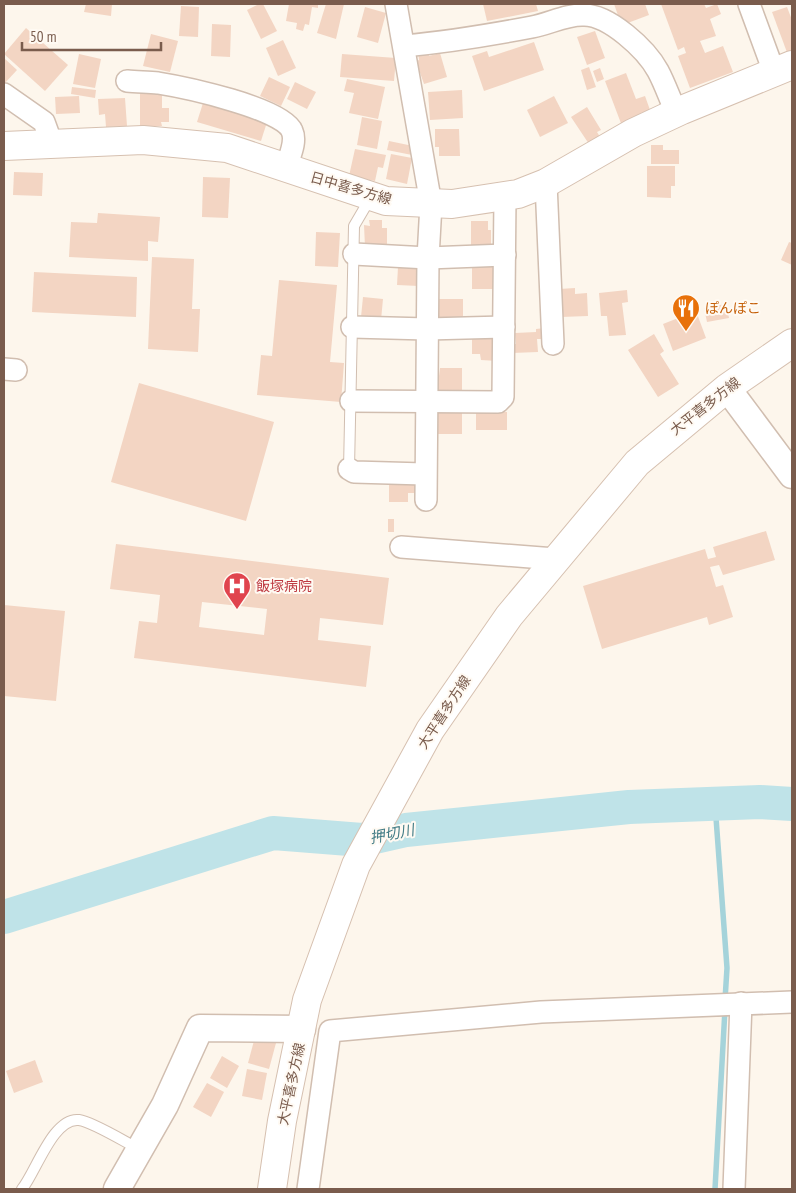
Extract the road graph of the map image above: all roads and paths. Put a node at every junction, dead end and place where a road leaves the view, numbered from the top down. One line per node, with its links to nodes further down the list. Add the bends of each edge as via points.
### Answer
1 (396, 4): 3 (street)
2 (749, 4): 4 (street)
3 (404, 46): 7 (street, via 534,27 584,14 601,18 626,36 657,69); 14 (street)
4 (783, 69): 7 (main road, 日中喜多方線)
5 (127, 82): 10 (street, via 156,83 197,92 250,106 283,120 293,131 294,138)
6 (4, 94): 8 (street, via 44,122)
7 (676, 112): 11 (main road, 日中喜多方線)
8 (52, 144): 9 (main road, 日中喜多方線); 10 (main road, 日中喜多方線, via 170,142 227,148)
9 (4, 146)
10 (286, 168): 12 (main road, 日中喜多方線)
11 (546, 184): 13 (main road, 日中喜多方線); 22 (street)
12 (371, 196): 14 (main road, 日中喜多方線, via 386,201); 15 (lane, via 354,226)
13 (505, 197): 14 (main road, 日中喜多方線); 16 (street)
14 (431, 204): 17 (street)
15 (354, 254): 17 (street); 18 (lane)
16 (505, 255): 17 (street); 19 (street)
17 (428, 258): 20 (street)
18 (352, 327): 20 (street); 24 (lane)
19 (504, 327): 20 (street); 25 (street, via 503,397 498,402)
20 (427, 328): 25 (street)
21 (792, 343): 23 (main road, 大平喜多方線)
22 (553, 344)
23 (727, 388): 28 (street); 31 (main road, 大平喜多方線, via 637,463)
24 (351, 401): 25 (street); 26 (lane)
25 (426, 401): 27 (street)
26 (349, 469): 27 (street, via 354,472)
27 (424, 474): 29 (street)
28 (792, 475)
29 (426, 500)
30 (401, 547): 31 (street)
31 (555, 559): 34 (main road, 大平喜多方線, via 509,616 430,730 356,865 307,1000)
32 (792, 1002): 33 (street)
33 (741, 1003): 39 (street, via 541,1012 330,1031); 40 (street)
34 (302, 1029): 35 (street, via 200,1028 165,1105); 38 (main road, 大平喜多方線, via 282,1121)
35 (140, 1149): 36 (lane, via 85,1122 70,1122 58,1128); 37 (street)
36 (22, 1189)
37 (117, 1189)
38 (272, 1189)
39 (308, 1189)
40 (734, 1189)

